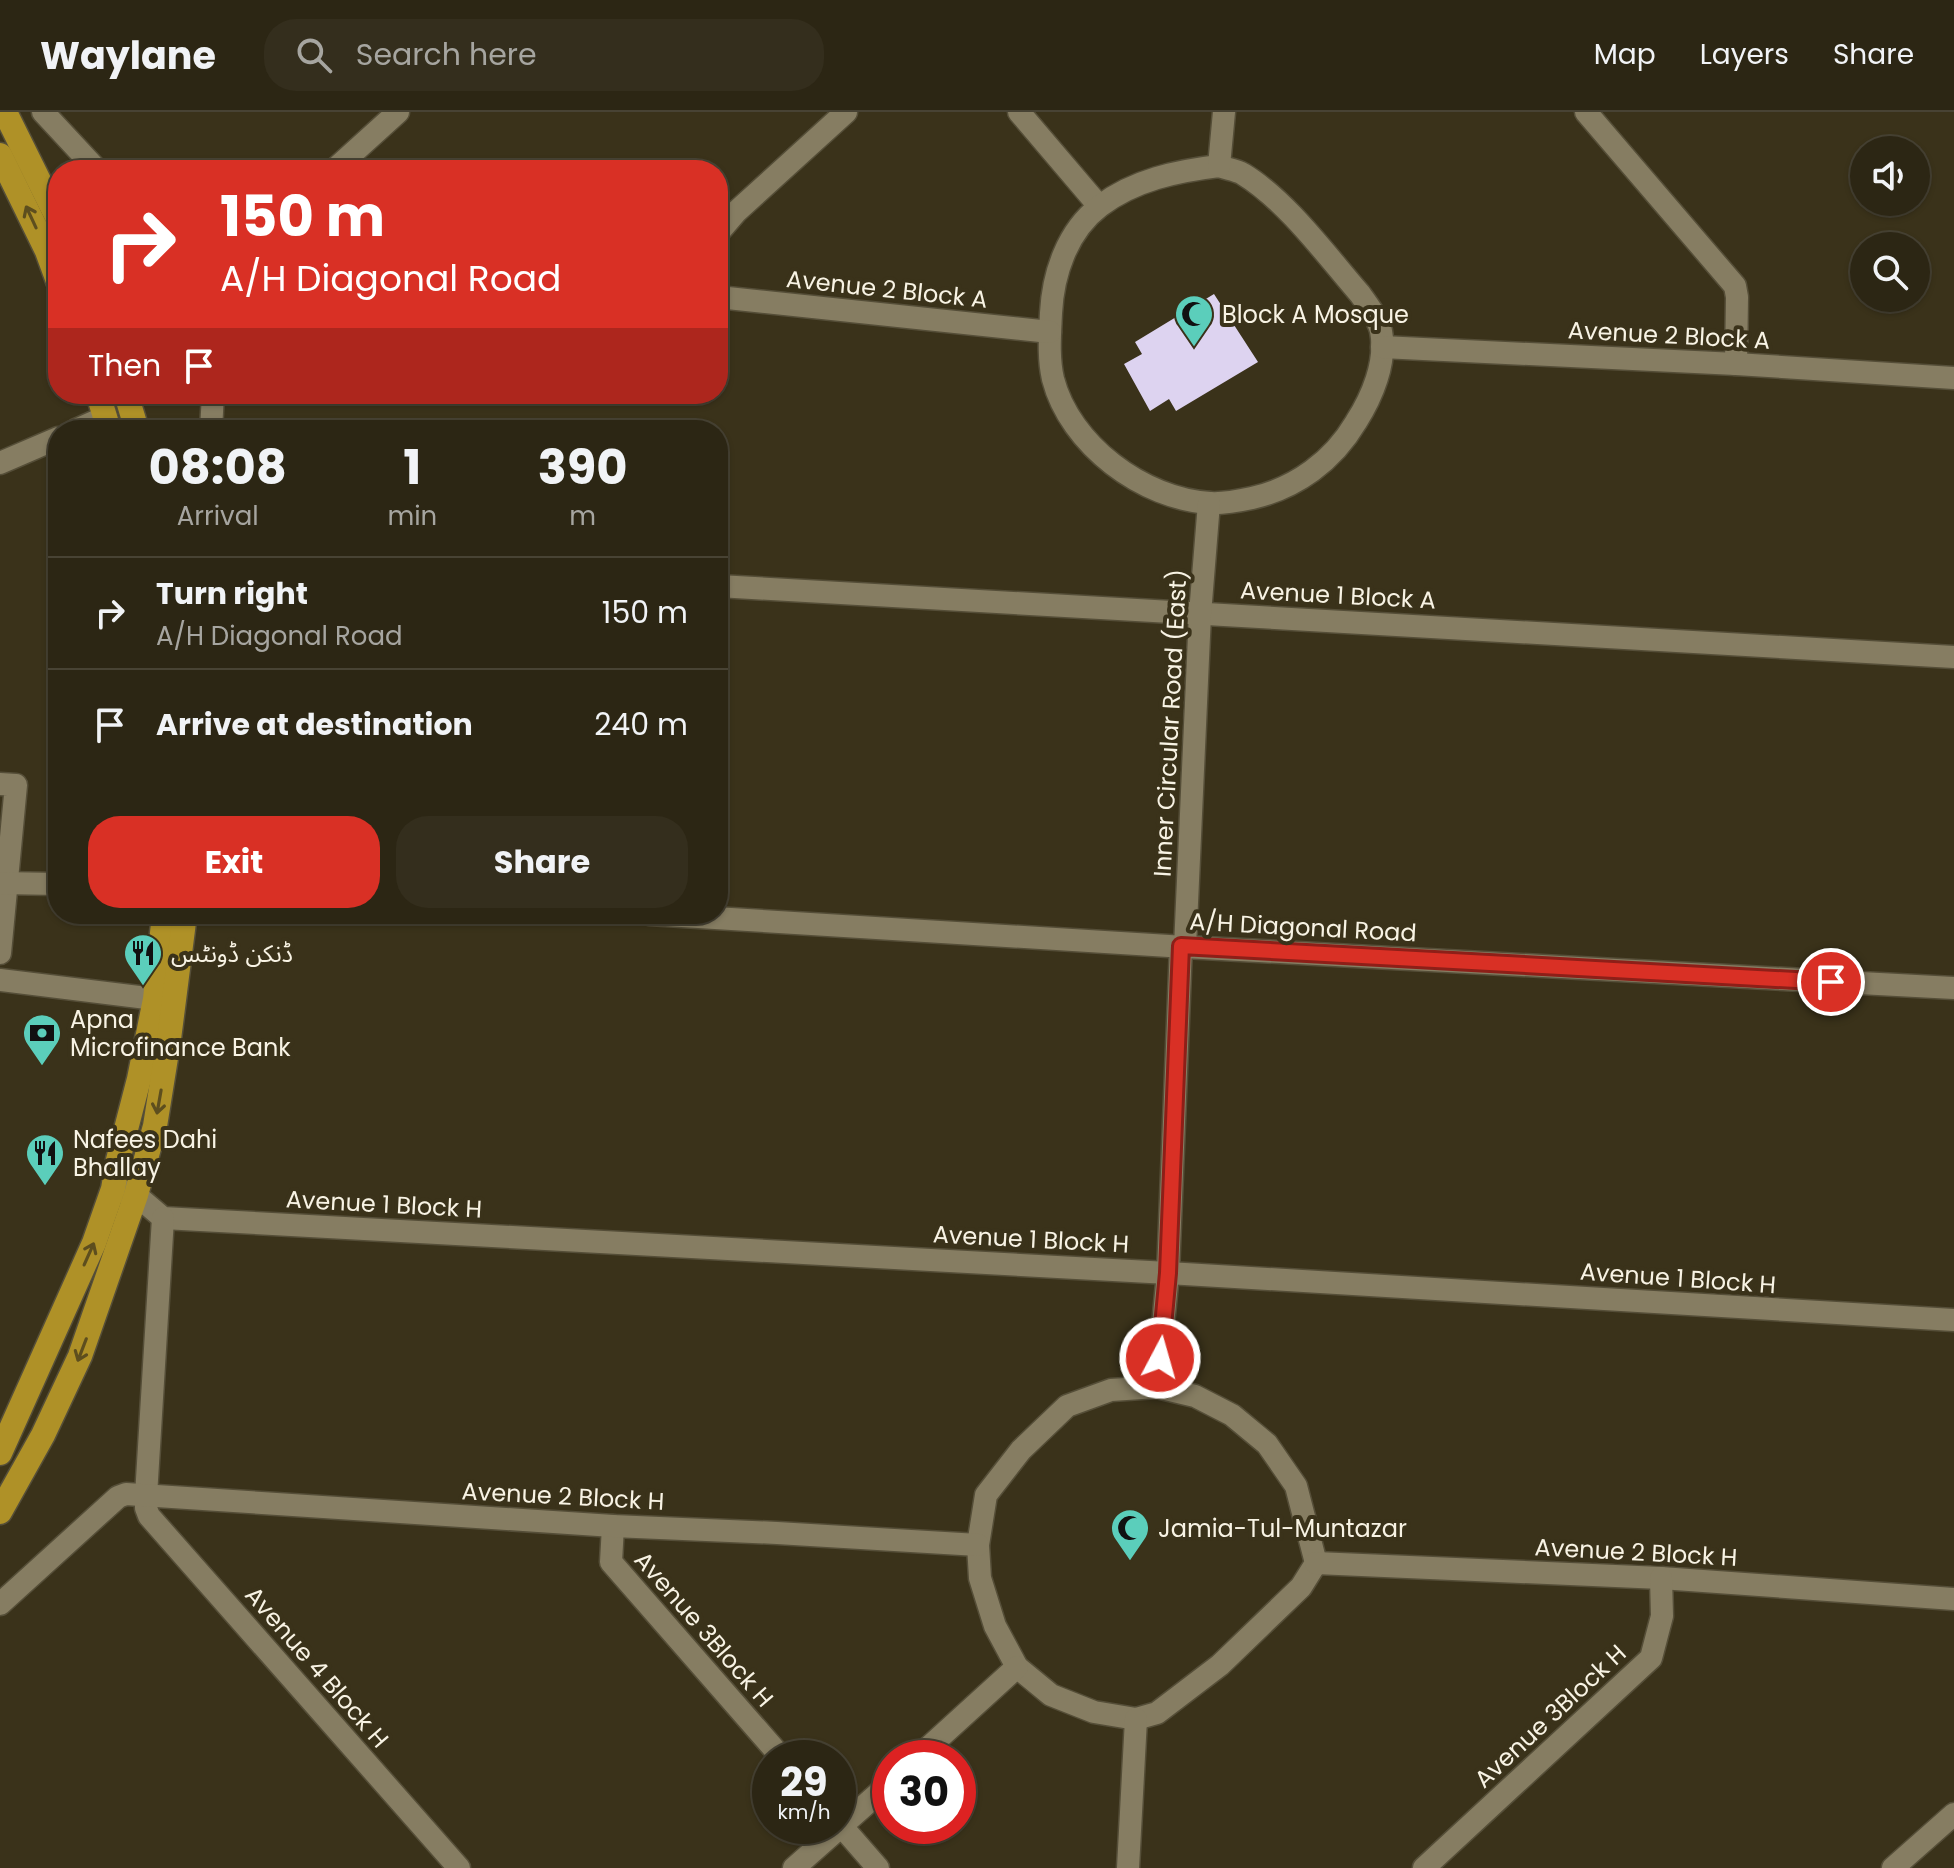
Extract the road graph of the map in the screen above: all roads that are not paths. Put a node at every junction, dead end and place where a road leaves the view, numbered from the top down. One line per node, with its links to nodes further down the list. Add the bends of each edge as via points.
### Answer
1 (5, 112): 12 (main road)
2 (43, 112): 9 (street)
3 (398, 112): 10 (street)
4 (846, 112): 14 (street)
5 (1019, 112): 13 (street)
6 (1224, 112): 11 (street)
7 (1586, 112): 19 (street, via 1735,286)
8 (0, 155): 15 (main road, one-way to 8)
9 (88, 160)
10 (345, 160)
11 (1219, 166): 13 (street, via 1163,176); 18 (street, via 1261,186 1290,214 1360,294 1381,329)
12 (48, 199)
13 (1099, 206): 17 (street, via 1067,247 1056,274)
14 (728, 221)
15 (48, 254)
16 (728, 298): 17 (street, Avenue 2 Block A)
17 (1050, 332): 23 (street, via 1054,382 1088,443 1148,486)
18 (1382, 347): 19 (street, Avenue 2 Block A); 23 (street, via 1369,402 1350,433 1320,465 1293,484 1261,496)
19 (1736, 364): 20 (street, Avenue 2 Block A)
20 (1954, 378)
21 (48, 442): 22 (street)
22 (0, 463)
23 (1209, 503): 25 (street, Inner Circular Road (East))
24 (728, 587): 25 (street, Avenue 1 Block A)
25 (1200, 614): 26 (street, Avenue 1 Block A); 33 (street, Inner Circular Road (East))
26 (1954, 657)
27 (0, 784): 28 (street, via 16,785)
28 (3, 883): 29 (street); 34 (street)
29 (48, 884)
30 (728, 919): 33 (street, A/H Diagonal Road)
31 (163, 924): 37 (main road)
32 (184, 924): 38 (main road, one-way to 38, via 155,1126)
33 (1183, 946): 36 (street, A/H Diagonal Road); 40 (street, Inner Circular Road (East))
34 (0, 953)
35 (0, 980): 37 (street)
36 (1954, 988)
37 (155, 999): 38 (main road, via 118,1160)
38 (125, 1192): 39 (street); 43 (main road, one-way to 38, via 94,1243); 45 (main road, one-way to 45, via 80,1356)
39 (163, 1218): 40 (street, Avenue 1 Block H); 44 (street)
40 (1168, 1273): 41 (street, Avenue 1 Block H); 42 (street, Inner Circular Road (East))
41 (1954, 1320)
42 (1157, 1387): 47 (street, via 1111,1390 1067,1406 1021,1450 986,1495); 48 (street, via 1195,1396 1232,1415 1267,1444 1296,1486)
43 (0, 1453)
44 (146, 1496): 46 (street, Avenue 2 Block H); 51 (street, Avenue 2 Block H, via 118,1497); 61 (street, Avenue 4 Block H, via 153,1521)
45 (0, 1512)
46 (613, 1526): 47 (street, Avenue 2 Block H); 54 (street, Avenue 3Block H, via 611,1562)
47 (978, 1545): 52 (street, via 980,1578 995,1626)
48 (1316, 1563): 49 (street, Avenue 2 Block H); 53 (street, via 1301,1587 1220,1665 1157,1713)
49 (1661, 1578): 50 (street, Avenue 2 Block H); 65 (street, Avenue 3Block H, via 1662,1616 1651,1658)
50 (1954, 1599)
51 (0, 1604)
52 (1017, 1667): 53 (street, via 1051,1695 1094,1712); 55 (street)
53 (1136, 1719): 64 (street)
54 (766, 1740)
55 (937, 1740)
56 (872, 1798): 57 (street)
57 (856, 1811)
58 (1954, 1814): 66 (street)
59 (856, 1843): 63 (street)
60 (819, 1844): 62 (street)
61 (459, 1868)
62 (794, 1868)
63 (878, 1868)
64 (1128, 1868)
65 (1424, 1868)
66 (1893, 1868)

